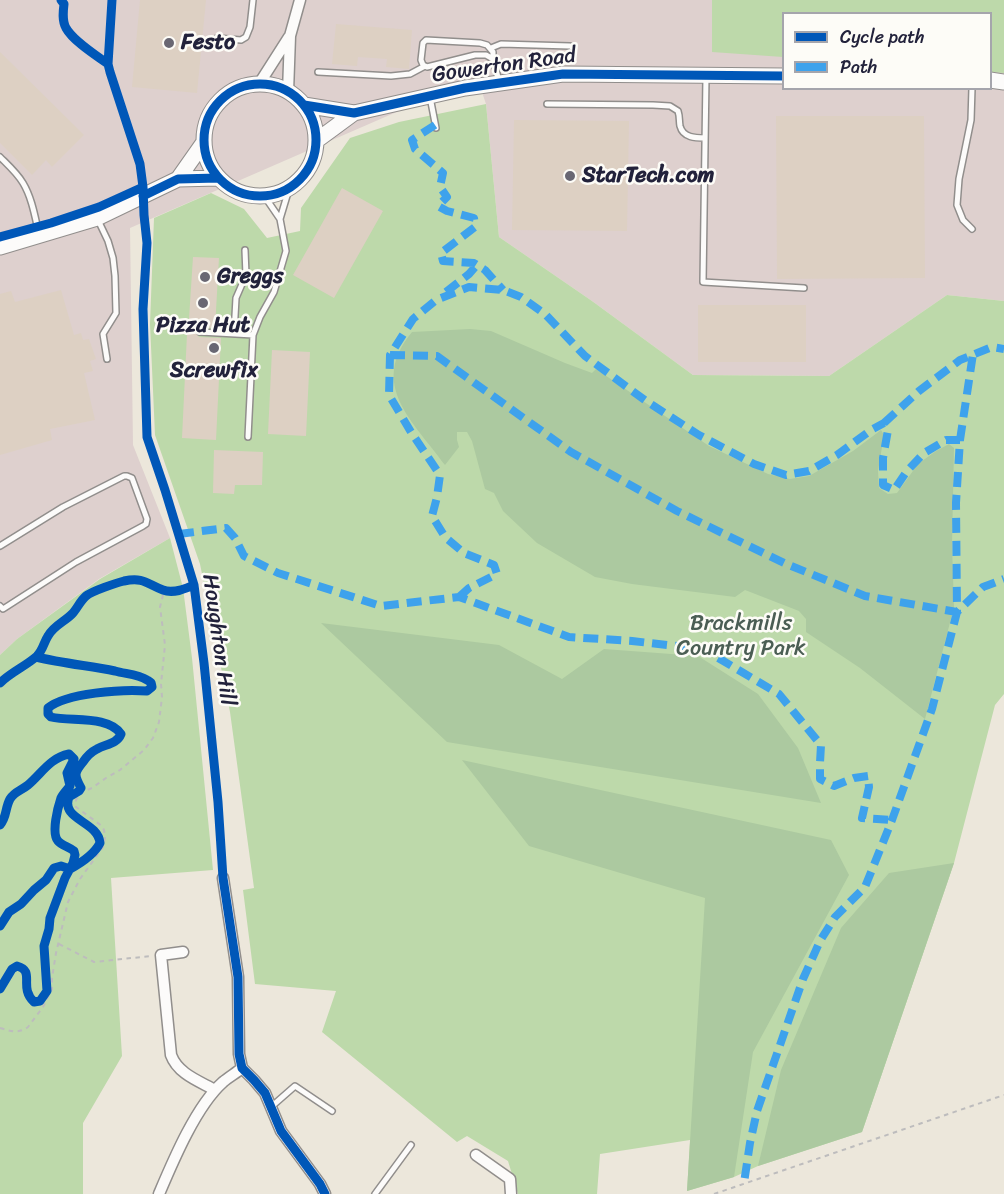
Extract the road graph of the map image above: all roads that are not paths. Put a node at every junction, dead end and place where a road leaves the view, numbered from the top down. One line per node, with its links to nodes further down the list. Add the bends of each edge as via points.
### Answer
1 (253, 0): 4 (lane, via 246,37)
2 (300, 0): 3 (street)
3 (290, 36): 13 (street); 15 (street)
4 (217, 38)
5 (570, 46): 6 (lane, via 501,44)
6 (491, 48): 7 (lane); 8 (lane, via 480,43 426,40 421,60)
7 (493, 59): 8 (lane, via 475,55); 12 (lane)
8 (425, 66): 9 (lane, via 410,74 391,76)
9 (318, 72)
10 (706, 75): 11 (street, Gowerton Road); 12 (street, Gowerton Road, via 563,74); 21 (lane)
11 (782, 76)
12 (500, 83): 16 (street, Gowerton Road)
13 (259, 84): 15 (street); 23 (street, via 241,87 226,96 206,125)
14 (972, 90): 31 (lane, via 957,205)
15 (288, 92): 18 (street)
16 (430, 96): 19 (street, Gowerton Road); 20 (lane)
17 (548, 104): 21 (lane, via 670,106 678,111 682,132)
18 (304, 105): 19 (street, Gowerton Road); 22 (street, via 313,122)
19 (354, 113): 22 (street, Gowerton Road)
20 (436, 128)
21 (705, 138): 35 (lane, via 703,282)
22 (316, 141): 27 (street, via 313,160)
23 (204, 142): 25 (street, via 208,161); 26 (street)
24 (0, 157): 32 (lane, via 23,184)
25 (218, 178): 26 (street); 28 (street, via 231,189)
26 (178, 179): 29 (street)
27 (289, 189): 28 (street); 30 (lane)
28 (265, 196): 30 (lane)
29 (97, 218): 32 (street); 39 (lane, via 108,241 115,276 116,313 103,334)
30 (280, 219): 38 (lane, via 285,251 274,292)
31 (972, 229)
32 (40, 236): 33 (street)
33 (0, 247)
34 (245, 249): 37 (lane, via 246,275 236,298)
35 (804, 288)
36 (200, 332): 37 (lane)
37 (234, 334): 38 (lane)
38 (253, 335): 40 (lane)
39 (107, 359)
40 (248, 437)
41 (0, 546): 42 (lane, via 24,529 124,476 132,478 147,519 145,525 75,562)
42 (1, 609)
43 (224, 878): 45 (street, via 238,977)
44 (183, 952): 46 (street, via 161,955 173,1060 183,1072)
45 (242, 1068): 46 (street); 47 (street)
46 (215, 1090): 51 (street, via 197,1115)
47 (271, 1107): 48 (lane, via 296,1086); 52 (street, via 281,1131)
48 (332, 1111)
49 (411, 1144): 53 (lane)
50 (476, 1155): 54 (street, via 510,1179)
51 (159, 1194)
52 (325, 1194)
53 (375, 1194)
54 (512, 1194)

